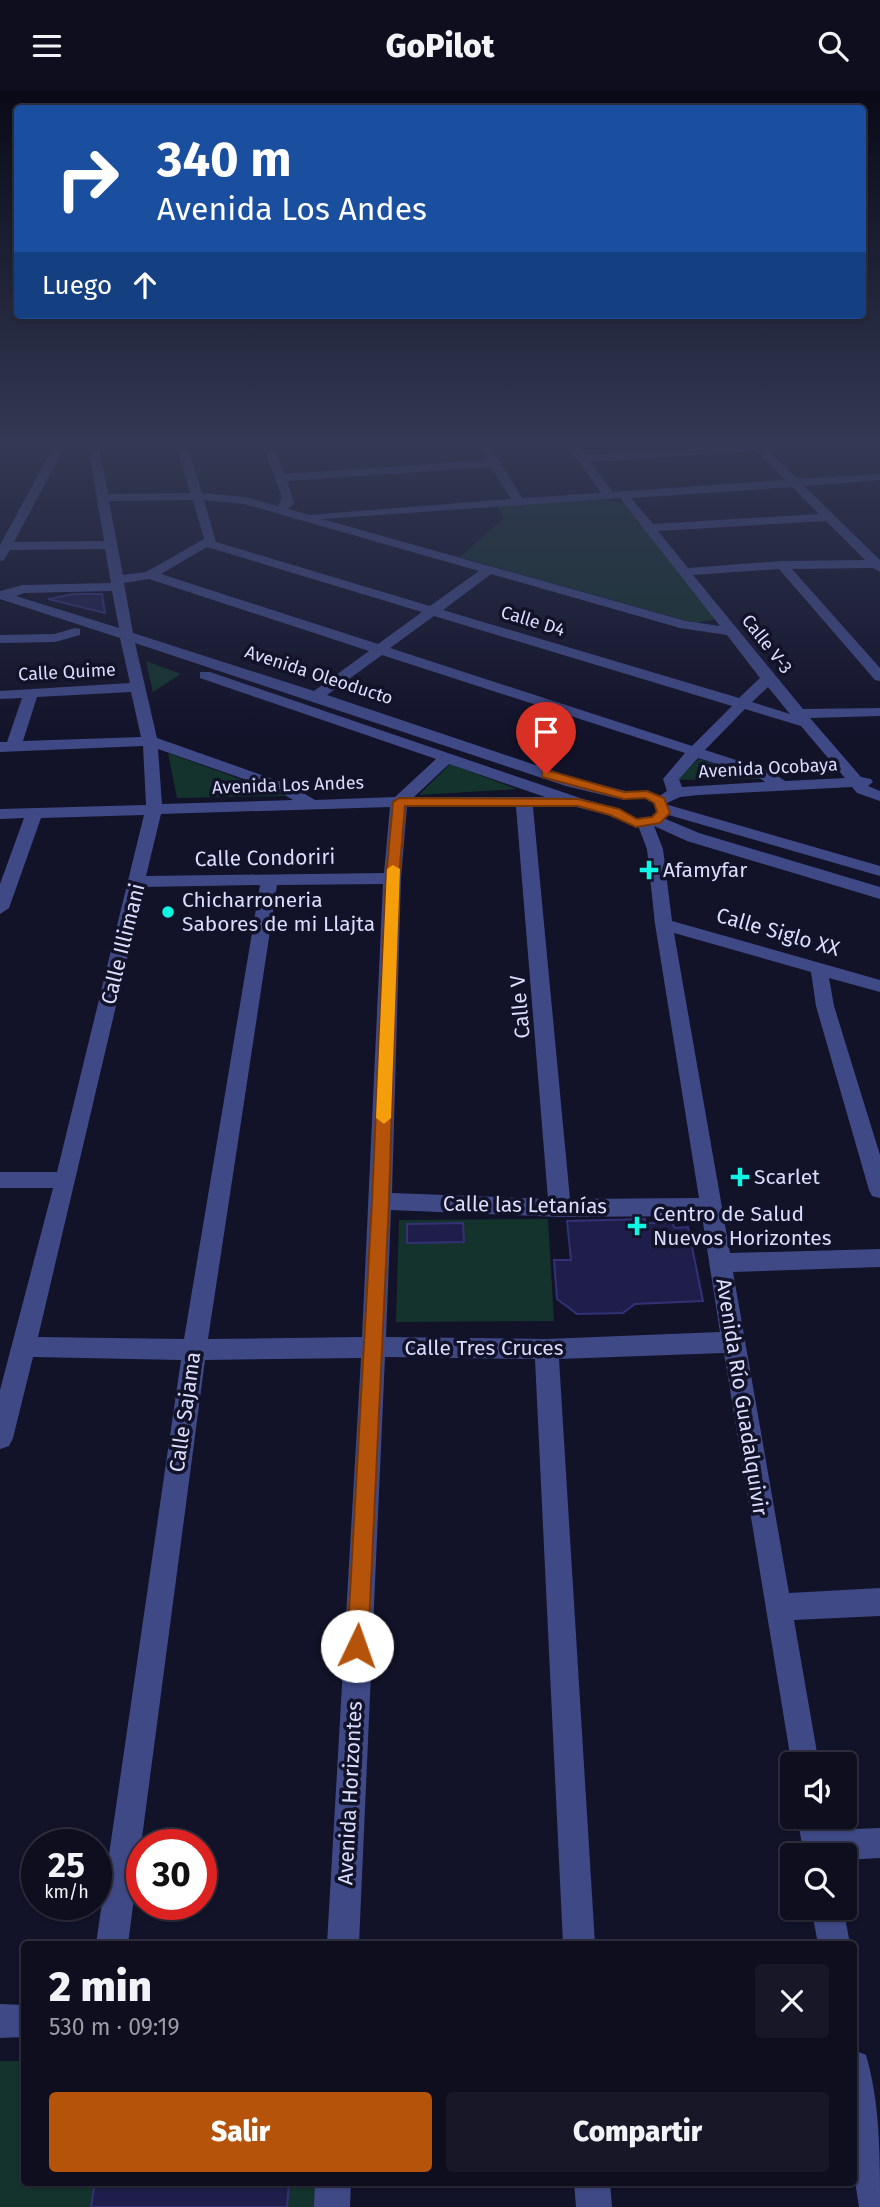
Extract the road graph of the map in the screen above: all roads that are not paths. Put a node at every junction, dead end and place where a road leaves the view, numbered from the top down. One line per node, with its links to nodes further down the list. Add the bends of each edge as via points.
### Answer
1 (395, 543): 9 (street)
2 (663, 543): 10 (street, Calle V-3)
3 (856, 543): 8 (street)
4 (209, 544): 11 (street); 14 (street, Calle D4)
5 (109, 545): 6 (street); 12 (street, Calle Illimani)
6 (3, 552)
7 (782, 565): 8 (street); 10 (street); 20 (street)
8 (879, 565)
9 (490, 569): 14 (street); 16 (street, via 685,625)
10 (687, 572): 16 (street, Calle V-3)
11 (150, 575): 12 (street); 19 (street)
12 (118, 583): 13 (street, via 40,588); 18 (street, Calle Illimani)
13 (1, 600): 15 (street, Avenida Oleoducto); 18 (street, Avenida Oleoducto)
14 (433, 611): 19 (street); 26 (street, Calle D4)
15 (75, 632): 17 (street, via 55,638); 18 (street, Avenida Oleoducto)
16 (732, 632): 21 (street, Calle V-3)
17 (0, 639)
18 (128, 642): 22 (street, Calle Illimani); 25 (street, Avenida Oleoducto); 32 (street, Avenida Oleoducto)
19 (379, 650): 25 (street); 31 (street)
20 (880, 677)
21 (768, 678): 26 (street); 28 (street, Calle V-3)
22 (136, 687): 23 (street, Calle Quime); 29 (street, Calle Illimani)
23 (31, 694): 24 (street, Calle Quime); 30 (street)
24 (0, 695)
25 (316, 695): 42 (street, Avenida Oleoducto)
26 (743, 704): 28 (street, Calle D4); 31 (street)
27 (880, 712): 28 (street)
28 (802, 718): 34 (street, Calle V-3)
29 (150, 741): 30 (street); 41 (street, via 284,788); 43 (street, Calle Illimani)
30 (6, 747)
31 (695, 751): 35 (street, via 764,773); 36 (street, via 671,779)
32 (448, 757): 39 (street); 40 (street, Avenida Oleoducto)
33 (880, 781): 34 (street, Avenida Ocobaya)
34 (856, 782): 35 (street, Avenida Ocobaya); 37 (street)
35 (783, 787): 36 (street, Avenida Ocobaya)
36 (676, 793): 42 (street, Avenida Ocobaya)
37 (880, 796)
38 (524, 801): 39 (street, Avenida Los Andes); 40 (street, Avenida Los Andes); 61 (street, Calle V)
39 (399, 802): 41 (street, Avenida Los Andes); 48 (street, Avenida Horizontes)
40 (578, 803): 44 (street, Avenida Oleoducto)
41 (311, 804): 43 (street, Avenida Los Andes)
42 (648, 805): 44 (street, via 614,806); 44 (street, Avenida Oleoducto, via 627,821); 47 (street, Avenida Oleoducto); 51 (street, Avenida Oleoducto, via 692,837); 53 (street, Avenida Río Guadalquivir)
43 (154, 808): 45 (street, Avenida Los Andes); 49 (street, Calle Illimani)
44 (615, 812)
45 (34, 813): 46 (street, Avenida Los Andes); 52 (street)
46 (0, 814)
47 (880, 871)
48 (392, 878): 50 (street, Calle Condoriri); 59 (street, Avenida Horizontes)
49 (138, 882): 50 (street, Calle Condoriri); 57 (street, Calle Illimani)
50 (270, 882): 68 (street, Calle Sajama)
51 (880, 893)
52 (0, 908)
53 (664, 924): 54 (street, Calle Siglo XX); 60 (street, Avenida Río Guadalquivir)
54 (820, 967): 55 (street, Calle Siglo XX); 58 (street, via 825,1006)
55 (880, 986)
56 (0, 1180): 57 (street)
57 (66, 1180): 65 (street, Calle Illimani)
58 (880, 1190)
59 (381, 1201): 61 (street, Calle las Letanías); 66 (street, Avenida Horizontes)
60 (711, 1207): 61 (street, Calle las Letanías); 63 (street, Avenida Río Guadalquivir)
61 (560, 1208)
62 (880, 1258): 63 (street)
63 (720, 1263): 64 (street, Avenida Río Guadalquivir)
64 (733, 1342): 67 (street, Calle Tres Cruces); 71 (street, Avenida Río Guadalquivir)
65 (24, 1347): 68 (street, Calle Tres Cruces); 69 (street, Calle Illimani)
66 (372, 1347): 67 (street, Calle Tres Cruces); 68 (street, Calle Tres Cruces); 77 (street, Avenida Horizontes)
67 (546, 1349): 78 (street)
68 (194, 1350): 76 (street, Calle Sajama)
69 (0, 1438)
70 (880, 1602): 71 (street)
71 (777, 1607): 72 (street, Avenida Río Guadalquivir)
72 (802, 1752)
73 (816, 1839): 74 (street)
74 (880, 1843)
75 (830, 1920): 79 (street)
76 (112, 1941)
77 (343, 1941)
78 (579, 1941)
79 (834, 1941)
80 (0, 2021): 81 (street)
81 (21, 2021)
82 (857, 2085): 87 (street)
83 (333, 2186): 85 (street)
84 (592, 2186): 86 (street)
85 (332, 2207)
86 (594, 2207)
87 (877, 2207)

